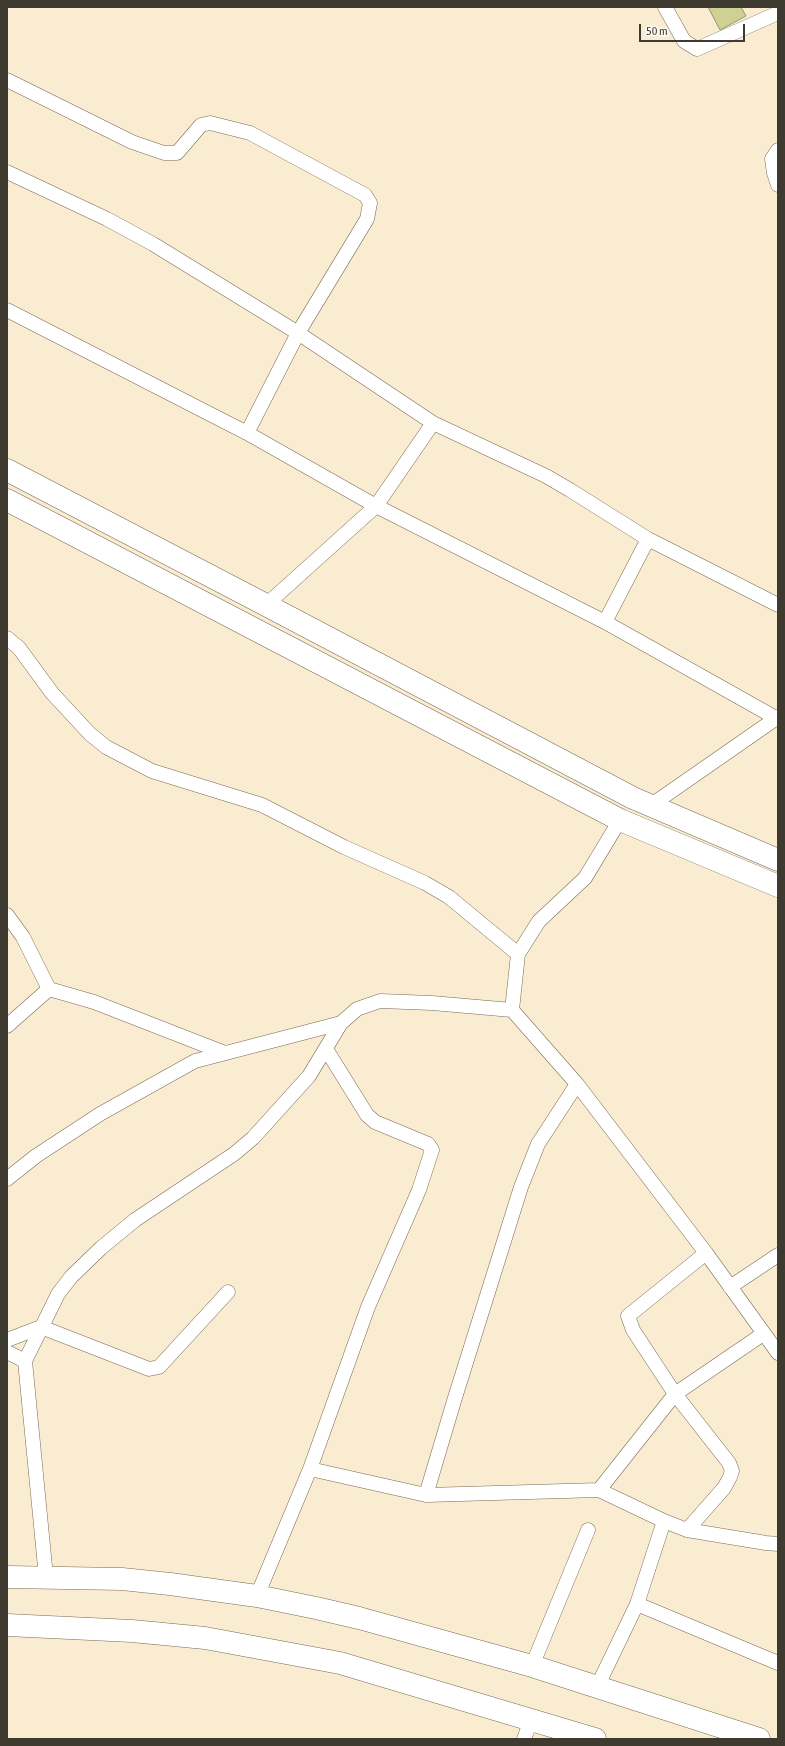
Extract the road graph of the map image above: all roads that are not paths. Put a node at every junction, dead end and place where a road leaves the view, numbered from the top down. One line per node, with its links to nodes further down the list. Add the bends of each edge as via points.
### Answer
1 (665, 7): 2 (street, via 684,41 697,49)
2 (778, 13)
3 (7, 80): 8 (street, via 132,142 164,153 177,153 201,124 217,124 250,133 365,195 370,203 367,220)
4 (778, 150): 6 (street, via 772,159)
5 (7, 172): 8 (street, via 153,244)
6 (778, 185)
7 (7, 310): 10 (street)
8 (298, 333): 9 (street); 10 (street)
9 (433, 423): 13 (street); 14 (street, via 558,483)
10 (248, 433): 13 (street)
11 (7, 470): 15 (main road)
12 (7, 500): 21 (main road)
13 (376, 506): 15 (street); 17 (street)
14 (648, 539): 16 (street); 17 (street)
15 (266, 604): 20 (main road)
16 (778, 605)
17 (606, 622): 19 (street)
18 (7, 638): 25 (street, via 19,648 52,694 106,747 152,771 262,805 344,847 425,883 448,897)
19 (777, 717): 20 (street)
20 (650, 806): 22 (main road)
21 (620, 820): 23 (main road); 25 (street, via 585,878 539,921)
22 (778, 860)
23 (778, 886)
24 (7, 915): 26 (street, via 23,937)
25 (518, 954): 27 (street)
26 (49, 989): 29 (street); 31 (street, via 94,1002)
27 (512, 1010): 28 (street, via 380,1001 357,1009); 32 (street)
28 (340, 1023): 30 (street); 31 (street)
29 (7, 1026)
30 (326, 1049): 38 (street, via 309,1076 253,1138 234,1154 135,1220 76,1272 58,1294); 45 (street, via 367,1115 375,1122 428,1144 432,1150 419,1190 368,1307)
31 (225, 1053): 33 (street, via 195,1061 100,1114 36,1156)
32 (577, 1084): 34 (street); 47 (street, via 538,1144 521,1187)
33 (7, 1179)
34 (706, 1253): 36 (street); 44 (street, via 628,1316 633,1330)
35 (778, 1255): 36 (street)
36 (730, 1287): 39 (street)
37 (228, 1292): 38 (street, via 159,1367 149,1369)
38 (41, 1327): 40 (street); 43 (street)
39 (763, 1334): 42 (street); 44 (street)
40 (7, 1340)
41 (7, 1352): 43 (street)
42 (778, 1353)
43 (25, 1361): 53 (street)
44 (675, 1394): 46 (street); 50 (street, via 729,1463 732,1471 724,1488)
45 (310, 1469): 47 (street); 54 (street)
46 (599, 1490): 47 (street); 48 (street)
47 (426, 1495)
48 (664, 1521): 50 (street); 55 (street)
49 (588, 1530): 58 (street)
50 (687, 1530): 51 (street)
51 (778, 1544)
52 (7, 1577): 53 (main road)
53 (46, 1577): 54 (main road, via 122,1579)
54 (257, 1596): 58 (main road, via 359,1618)
55 (637, 1604): 57 (street); 59 (street)
56 (7, 1625): 60 (main road, via 132,1631 205,1638 252,1646 347,1665)
57 (778, 1663)
58 (532, 1666): 59 (main road)
59 (597, 1687): 62 (main road)
60 (527, 1729): 61 (main road)
61 (596, 1739)
62 (759, 1739)

